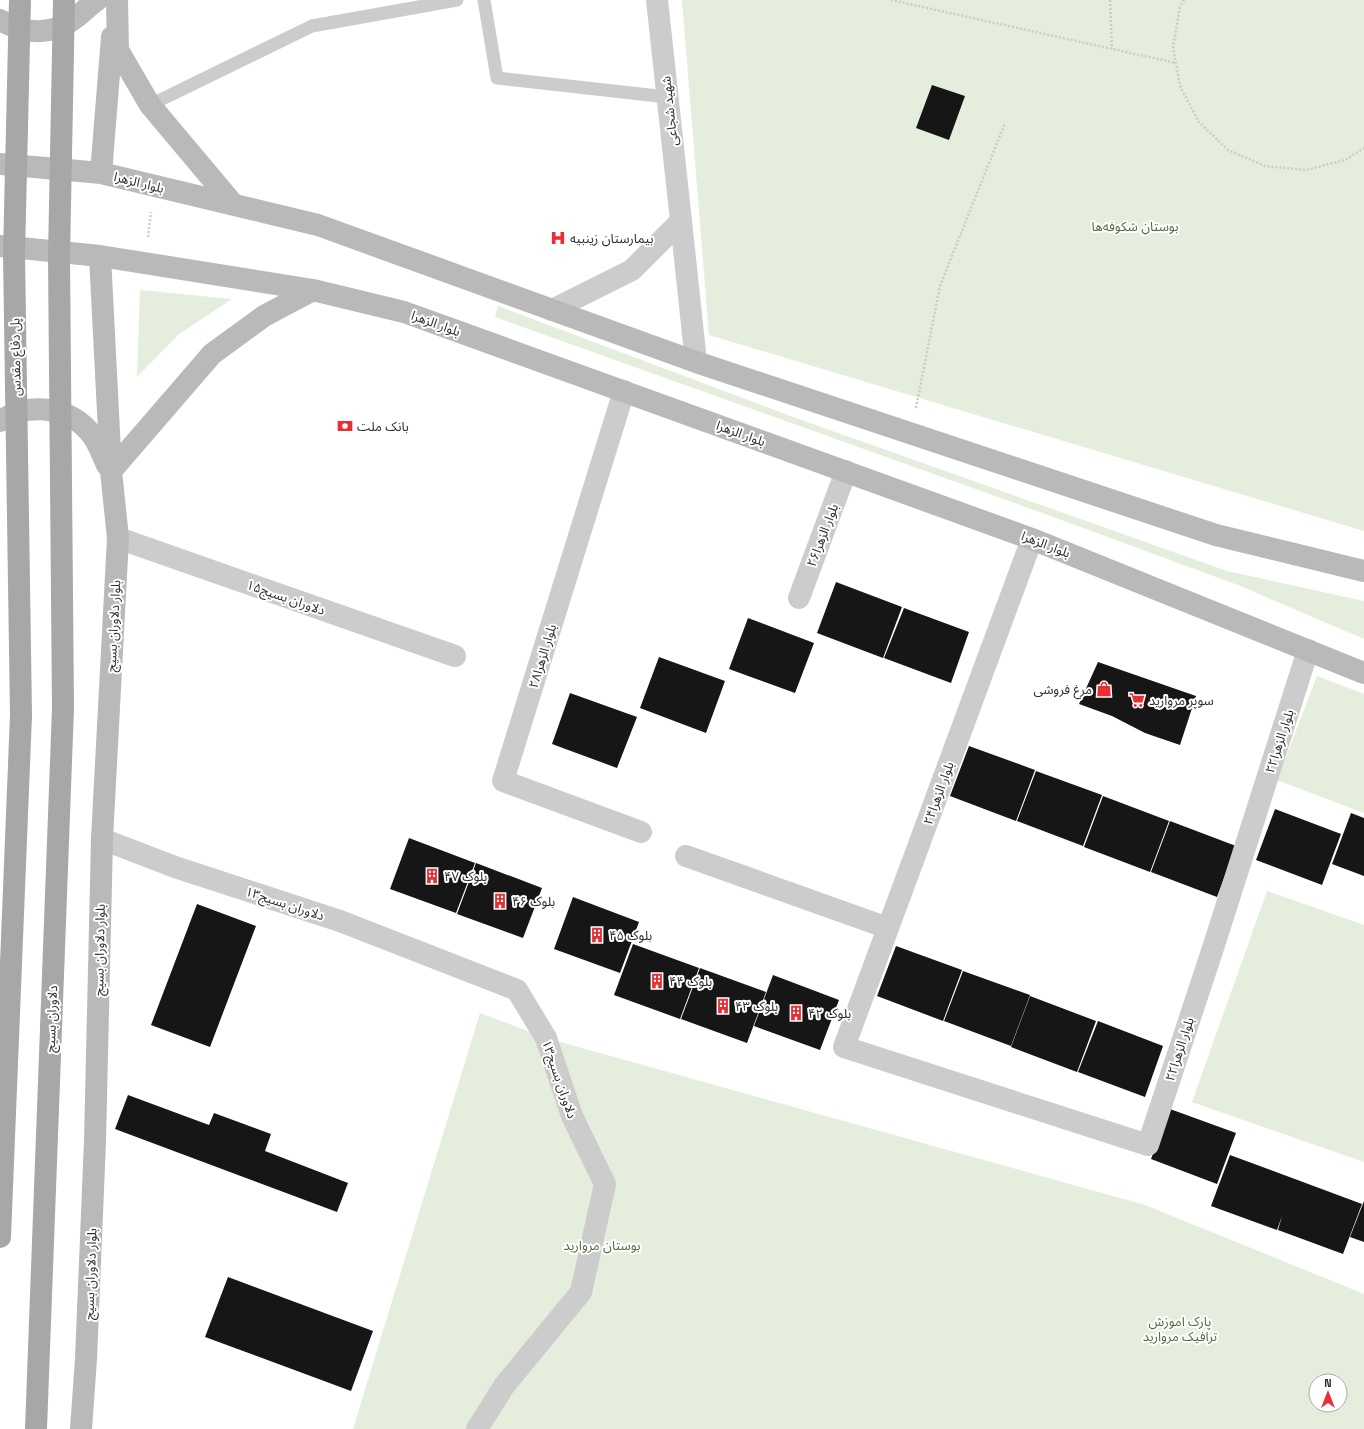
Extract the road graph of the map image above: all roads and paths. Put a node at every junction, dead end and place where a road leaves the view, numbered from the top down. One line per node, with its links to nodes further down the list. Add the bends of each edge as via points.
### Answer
1 (20, 0): 48 (main road, پل دفاع مقدس, bridge, via 14,254 21,714)
2 (64, 0): 49 (main road, دلاوران بسیج, bridge, via 59,256 63,708)
3 (97, 0): 13 (main road, via 68,23 47,31 24,30)
4 (116, 0): 17 (main road, via 118,50); 21 (main road)
5 (457, 0): 17 (lane, via 312,26)
6 (484, 0): 16 (lane, via 497,78)
7 (658, 0): 16 (street, شهید شجاعی)
8 (891, 0): 12 (path)
9 (914, 0): 12 (path)
10 (1110, 0): 14 (path)
11 (1184, 0): 15 (path, via 1180,7 1173,47)
12 (913, 5): 14 (path)
13 (0, 20)
14 (1112, 49): 15 (path)
15 (1176, 63): 19 (path, via 1180,86 1198,122 1228,150 1265,166 1306,170 1345,160)
16 (668, 97): 24 (street, شهید شجاعی)
17 (150, 105): 23 (main road)
18 (1005, 123): 33 (path, via 940,286)
19 (1364, 148)
20 (0, 164): 21 (main road, بلوار الزهرا)
21 (101, 173): 22 (main road, بلوار الزهرا)
22 (153, 186): 23 (main road, بلوار الزهرا); 27 (path)
23 (234, 205): 29 (main road, بلوار الزهرا, via 318,225)
24 (681, 221): 29 (street, via 632,270); 30 (street, شهید شجاعی)
25 (0, 246): 26 (main road, بلوار الزهرا)
26 (100, 256): 27 (main road, بلوار الزهرا); 34 (main road, بلوار دلاوران بسیج)
27 (146, 263): 28 (main road, بلوار الزهرا)
28 (313, 290): 31 (main road, بلوار الزهرا, via 404,312); 34 (main road, via 264,316 212,354)
29 (552, 310): 30 (main road, بلوار الزهرا)
30 (696, 362): 33 (main road, بلوار الزهرا)
31 (624, 391): 35 (main road, بلوار الزهرا); 43 (street, بلوار الزهرا۲۸, via 503,781)
32 (0, 420): 34 (main road, via 20,411 33,409 46,409 72,417 92,434)
33 (911, 434): 38 (main road, بلوار الزهرا, via 1216,535)
34 (111, 471): 36 (main road, بلوار دلاوران بسیج)
35 (846, 471): 37 (main road, بلوار الزهرا); 39 (street, بلوار الزهرا۲۶)
36 (118, 538): 41 (street, دلاوران بسیج۱۵); 44 (main road, بلوار دلاوران بسیج)
37 (1032, 539): 40 (main road, بلوار الزهرا); 46 (street, بلوار الزهرا۲۴)
38 (1364, 571)
39 (799, 598)
40 (1308, 650): 42 (main road, بلوار الزهرا); 47 (street, بلوار الزهرا۲۲, via 1148,1145)
41 (455, 656)
42 (1364, 673)
43 (641, 832)
44 (102, 838): 50 (main road, بلوار دلاوران بسیج, via 95,1141); 51 (street, دلاوران بسیج۱۳, via 176,867 340,921 517,990 546,1038 572,1116 605,1184 581,1292 504,1386)
45 (686, 856): 46 (street)
46 (888, 928): 47 (street, بلوار الزهرا۲۴)
47 (844, 1048)
48 (0, 1237)
49 (36, 1429)
50 (81, 1429)
51 (477, 1429)

